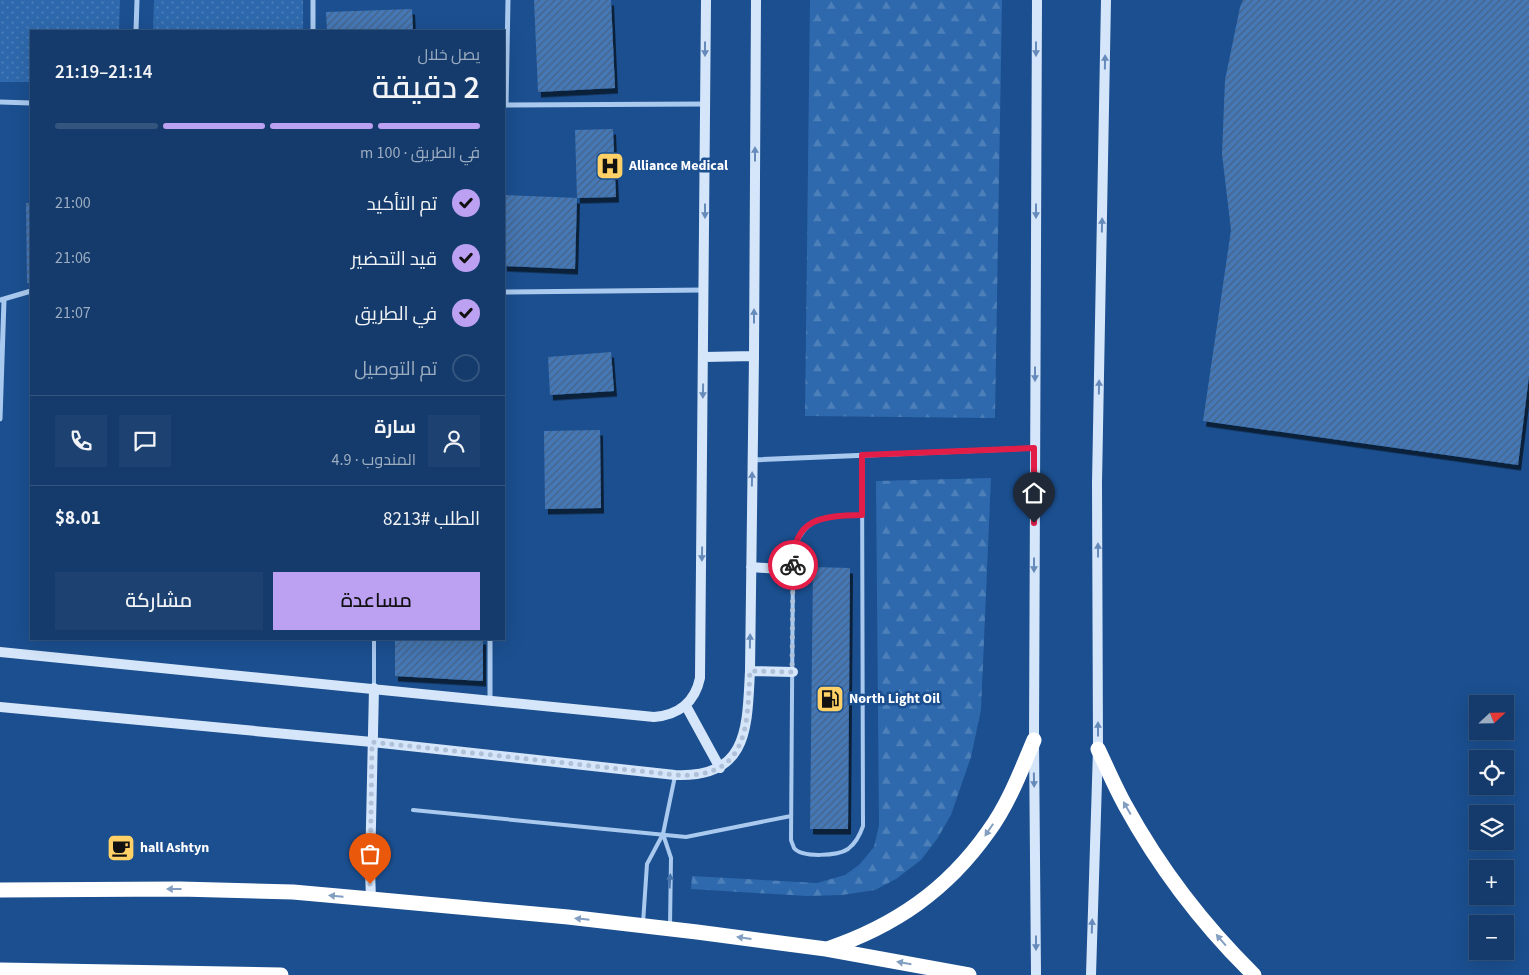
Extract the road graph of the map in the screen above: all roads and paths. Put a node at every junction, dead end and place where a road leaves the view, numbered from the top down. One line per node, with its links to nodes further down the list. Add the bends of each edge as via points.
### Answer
1 (137, 0): 8 (street)
2 (313, 0): 9 (street)
3 (508, 0): 13 (street)
4 (706, 0): 12 (street, one-way to 12)
5 (756, 0): 18 (street, one-way to 5)
6 (1036, 0): 21 (street, one-way to 21)
7 (1106, 0): 38 (street, one-way to 7, via 1097,483)
8 (136, 30)
9 (312, 30)
10 (0, 102): 11 (street)
11 (30, 103)
12 (705, 104): 13 (street); 14 (street, one-way to 14)
13 (505, 105)
14 (704, 290): 16 (street); 19 (street)
15 (30, 291): 17 (street)
16 (505, 292)
17 (2, 300): 20 (street)
18 (754, 356): 19 (street); 23 (street)
19 (704, 357): 34 (street, one-way to 34, via 700,678)
20 (0, 419)
21 (1034, 448): 22 (street); 36 (street, one-way to 36)
22 (862, 455): 23 (street); 24 (lane)
23 (753, 460): 25 (street, one-way to 23)
24 (862, 515): 26 (lane, via 830,516 812,522 795,545); 42 (lane, via 863,826 855,842 840,853 802,853 791,840)
25 (751, 567): 26 (street); 30 (street, one-way to 25)
26 (793, 570): 31 (lane)
27 (374, 640): 32 (lane)
28 (490, 640): 33 (street)
29 (0, 652): 32 (street)
30 (750, 671): 31 (street); 39 (street, via 745,732 731,758)
31 (792, 672): 42 (lane)
32 (374, 688): 33 (street); 37 (street)
33 (490, 701): 34 (street, via 654,717 666,716)
34 (686, 706): 39 (street)
35 (0, 707): 37 (street)
36 (1034, 740): 48 (highway, one-way to 48, via 1014,788 989,831 959,869 922,902 853,940); 53 (street, one-way to 53)
37 (372, 742): 40 (street); 45 (street)
38 (1098, 749): 54 (street, one-way to 38); 55 (highway, one-way to 38, via 1192,906 1156,857 1124,804)
39 (720, 768): 40 (street, via 706,774)
40 (676, 775): 43 (lane)
41 (413, 810): 43 (lane)
42 (791, 816): 43 (lane, via 686,837)
43 (663, 834): 46 (lane, via 647,864); 47 (lane, one-way to 43, via 671,858)
44 (0, 890): 45 (highway, one-way to 44, via 292,892 180,889)
45 (371, 899): 46 (highway, one-way to 45)
46 (643, 925): 47 (highway)
47 (670, 929): 48 (highway, one-way to 47)
48 (826, 949): 52 (highway, one-way to 48)
49 (0, 970): 50 (highway)
50 (200, 974): 51 (highway)
51 (282, 975)
52 (969, 975)
53 (1036, 975)
54 (1091, 975)
55 (1254, 975)

